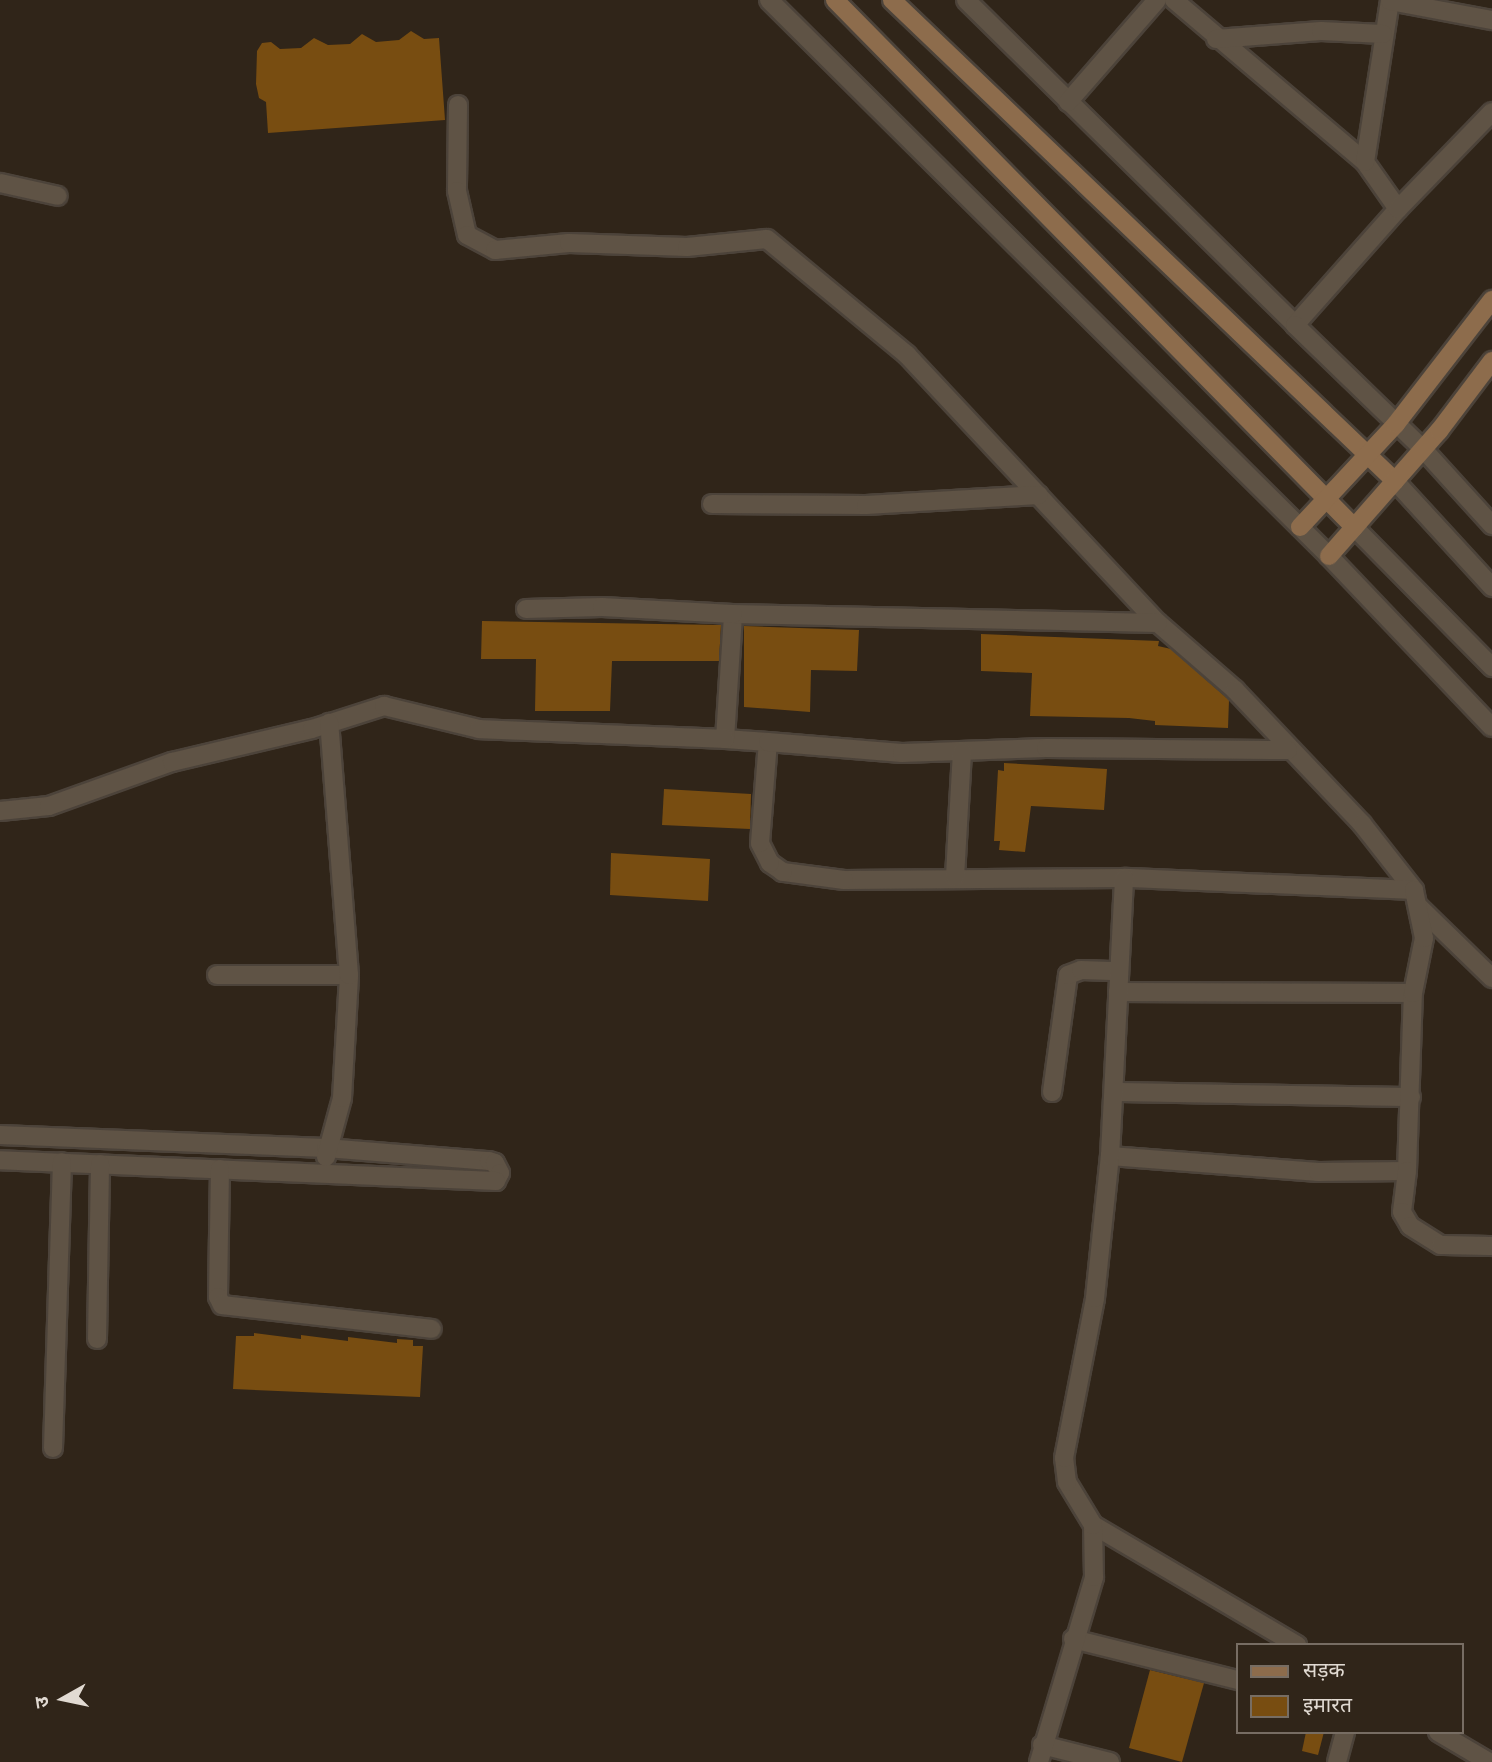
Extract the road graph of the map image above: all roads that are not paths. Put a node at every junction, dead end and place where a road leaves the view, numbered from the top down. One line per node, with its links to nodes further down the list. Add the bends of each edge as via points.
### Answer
1 (769, 0): 29 (street)
2 (835, 0): 26 (street)
3 (892, 0): 23 (street)
4 (966, 0): 11 (street)
5 (1157, 0): 11 (street)
6 (1174, 0): 10 (street)
7 (1390, 1): 8 (street); 9 (street)
8 (1492, 20)
9 (1383, 34): 10 (street, via 1321,31); 14 (street)
10 (1216, 39): 14 (street)
11 (1068, 102): 19 (street)
12 (458, 105): 25 (street, via 457,191 467,235 495,250 569,243 687,247 767,239 907,355)
13 (1492, 111): 17 (street)
14 (1365, 162): 17 (street)
15 (0, 183): 16 (street)
16 (58, 196)
17 (1398, 209): 19 (street)
18 (1492, 300): 21 (street)
19 (1295, 325): 21 (street)
20 (1492, 361): 22 (street)
21 (1396, 424): 22 (street); 23 (street)
22 (1423, 449): 24 (street); 28 (street)
23 (1369, 455): 24 (street); 26 (street)
24 (1395, 481): 30 (street); 32 (street)
25 (1039, 495): 27 (street, via 866,505); 35 (street)
26 (1328, 498): 29 (street); 30 (street)
27 (712, 504)
28 (1492, 525)
29 (1300, 527): 31 (street)
30 (1354, 527): 31 (street); 36 (street)
31 (1329, 556): 38 (street)
32 (1492, 587)
33 (526, 609): 34 (street, via 602,607)
34 (733, 614): 35 (street); 39 (street)
35 (1158, 622): 41 (street, via 1235,690)
36 (1492, 667)
37 (329, 723): 39 (street, via 384,706 479,729); 43 (street, via 172,762 49,806); 49 (street)
38 (1492, 727)
39 (725, 739): 40 (street)
40 (768, 741): 42 (street, via 902,753); 44 (street, via 760,842 770,863 783,872 844,880)
41 (1288, 750): 42 (street); 46 (street, via 1362,824)
42 (962, 751): 44 (street)
43 (0, 811)
44 (956, 877): 45 (street)
45 (1125, 878): 46 (street); 47 (street)
46 (1416, 898): 50 (street); 52 (street, via 1424,938)
47 (1119, 971): 51 (street); 54 (street, via 1081,970 1068,975)
48 (217, 975): 49 (street)
49 (349, 975): 57 (street, via 342,1098)
50 (1492, 978)
51 (1118, 992): 52 (street); 53 (street)
52 (1413, 993): 55 (street)
53 (1114, 1092): 55 (street); 58 (street)
54 (1052, 1093)
55 (1411, 1097): 63 (street)
56 (0, 1135): 57 (street)
57 (326, 1148): 64 (street); 64 (street, via 489,1161 500,1173 496,1181)
58 (1110, 1156): 63 (street, via 1318,1172); 69 (street, via 1095,1298 1064,1458 1067,1482)
59 (0, 1160): 60 (street)
60 (62, 1163): 61 (street); 68 (street)
61 (100, 1164): 62 (street); 67 (street)
62 (220, 1169): 64 (street); 66 (street, via 218,1297 222,1305)
63 (1407, 1171): 65 (street, via 1402,1212 1410,1226 1441,1245)
64 (325, 1172)
65 (1492, 1246)
66 (432, 1329)
67 (97, 1339)
68 (53, 1448)
69 (1093, 1525): 70 (street, via 1094,1577); 71 (street)
70 (1073, 1639): 72 (street); 75 (street)
71 (1294, 1643)
72 (1236, 1680)
73 (1344, 1734): 77 (street)
74 (1441, 1734): 78 (street)
75 (1040, 1754): 76 (street)
76 (1110, 1762)
77 (1337, 1762)
78 (1489, 1762)

